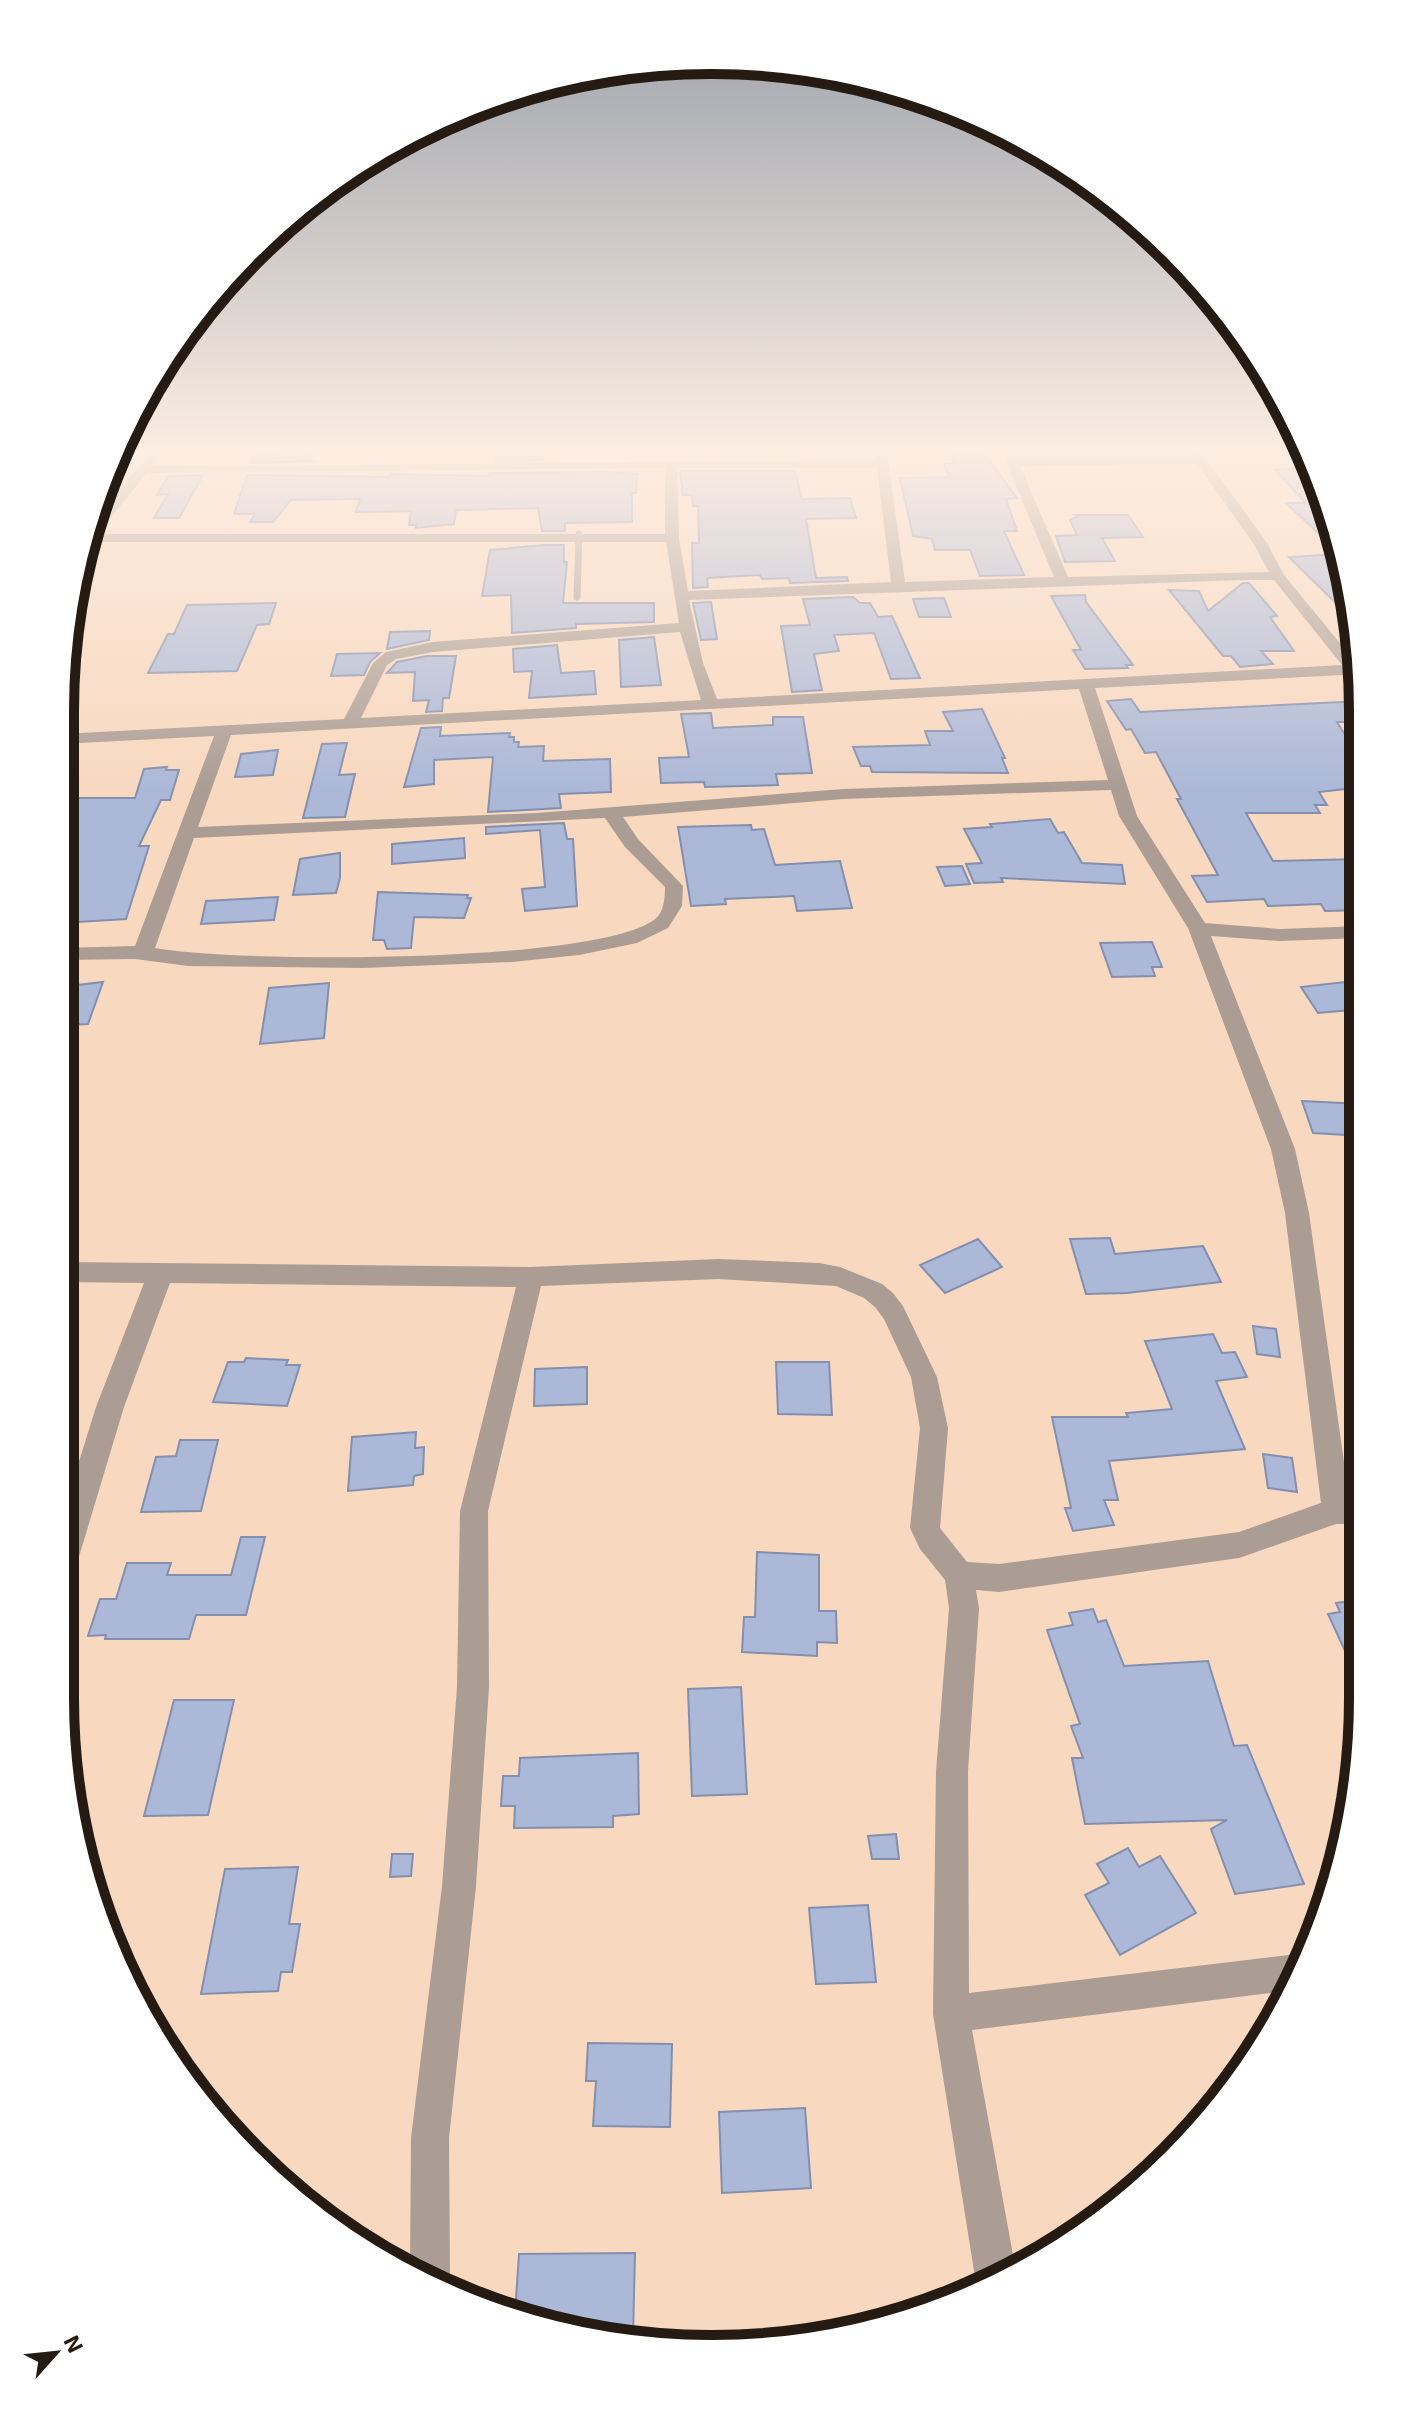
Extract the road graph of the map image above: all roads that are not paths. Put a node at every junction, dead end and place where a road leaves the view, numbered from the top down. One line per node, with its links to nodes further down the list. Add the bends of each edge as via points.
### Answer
1 (578, 565): 10 (lane)
2 (676, 565): 9 (street)
3 (896, 565): 8 (street)
4 (1056, 565): 7 (street)
5 (1272, 565): 6 (street)
6 (1278, 576): 7 (street); 12 (street)
7 (1062, 580): 8 (street)
8 (899, 586): 9 (street)
9 (681, 596): 11 (street)
10 (577, 597)
11 (685, 627): 15 (street); 16 (street, via 391,655 381,663)
12 (1347, 657)
13 (1348, 670): 14 (street)
14 (1086, 686): 15 (street); 19 (street)
15 (711, 704): 16 (street)
16 (350, 724): 17 (street)
17 (224, 732): 18 (street); 21 (street)
18 (74, 738)
19 (1116, 785): 20 (street, via 843,794); 22 (street, via 1128,816)
20 (612, 813): 21 (street); 24 (street, via 648,862 674,886 675,903 661,924 638,937 513,955 341,964 189,960)
21 (189, 833): 24 (street)
22 (1198, 928): 23 (street, via 1246,936); 29 (street, via 1283,1149)
23 (1349, 933)
24 (143, 953): 25 (street)
25 (74, 954)
26 (74, 1272): 27 (street)
27 (161, 1272): 28 (street); 30 (street, via 110,1407)
28 (531, 1277): 31 (street, via 718,1269 819,1273 873,1291 894,1313 924,1377 934,1428 925,1528); 35 (street, via 474,1511 473,1687 459,1886 430,2138)
29 (1349, 1511): 31 (street, via 1239,1545 999,1578)
30 (74, 1524)
31 (959, 1575): 33 (street, via 964,1608 952,1771)
32 (1286, 1973): 33 (street)
33 (951, 2014): 34 (street)
34 (994, 2268)
35 (430, 2269)

